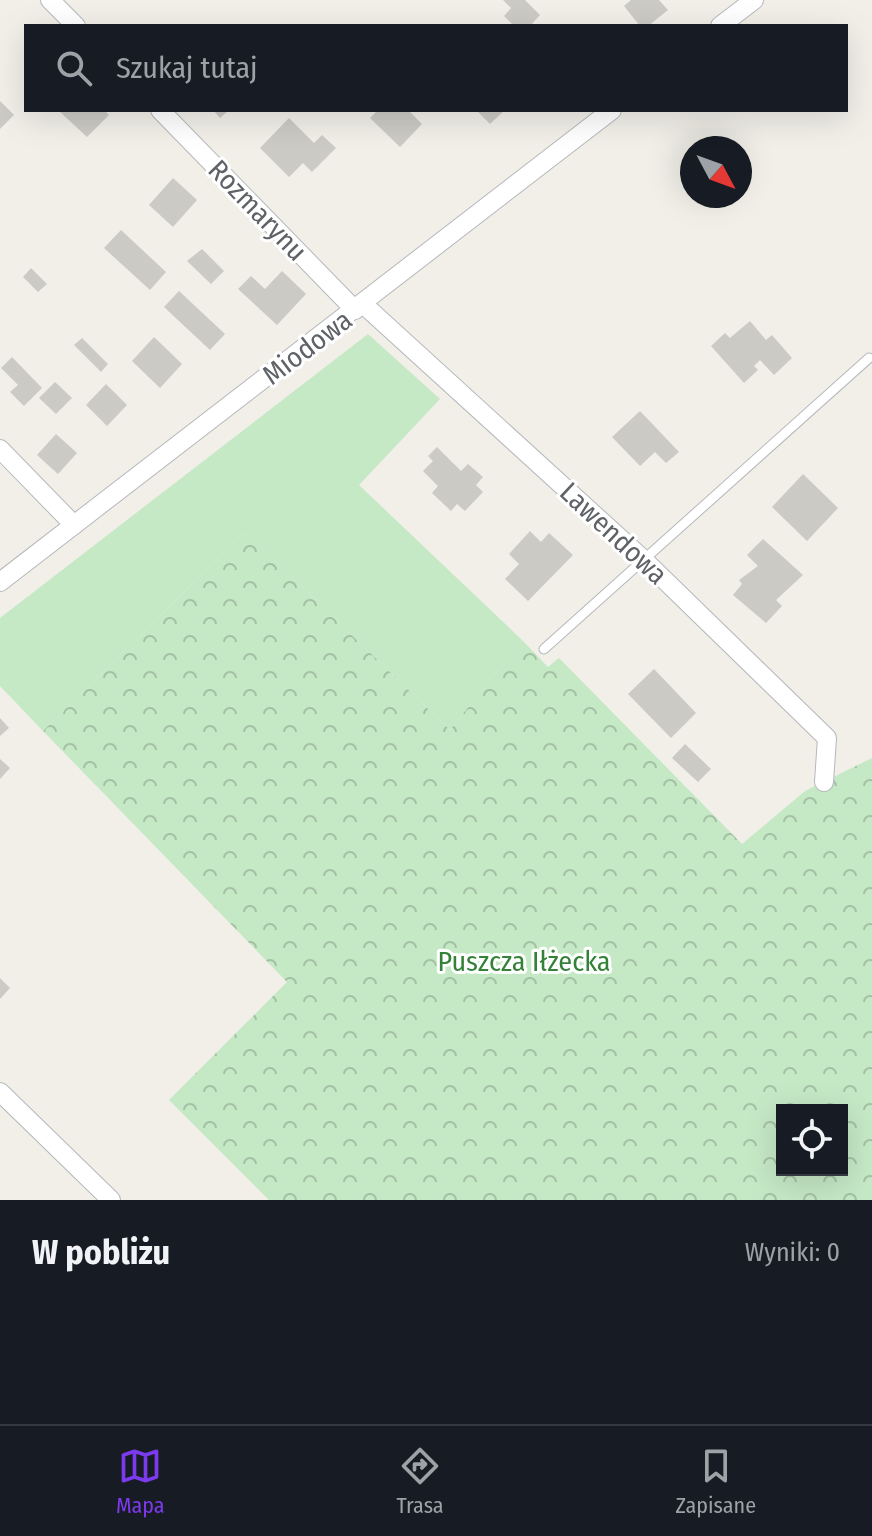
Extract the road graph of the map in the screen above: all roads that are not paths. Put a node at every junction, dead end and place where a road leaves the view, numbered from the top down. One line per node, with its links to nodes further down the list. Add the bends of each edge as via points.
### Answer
1 (50, 0): 3 (street)
2 (754, 0): 4 (street)
3 (74, 24)
4 (723, 24)
5 (162, 112): 7 (street, Rozmarynu)
6 (609, 112): 7 (street, Miodowa)
7 (359, 307): 10 (street, Miodowa); 11 (street, Lawendowa)
8 (869, 358): 11 (lane)
9 (0, 449): 10 (street)
10 (74, 525): 12 (street, Miodowa)
11 (644, 560): 13 (lane); 14 (street, Lawendowa, via 827,738)
12 (0, 582)
13 (544, 649)
14 (824, 782)
15 (0, 1092): 16 (street)
16 (111, 1200)

